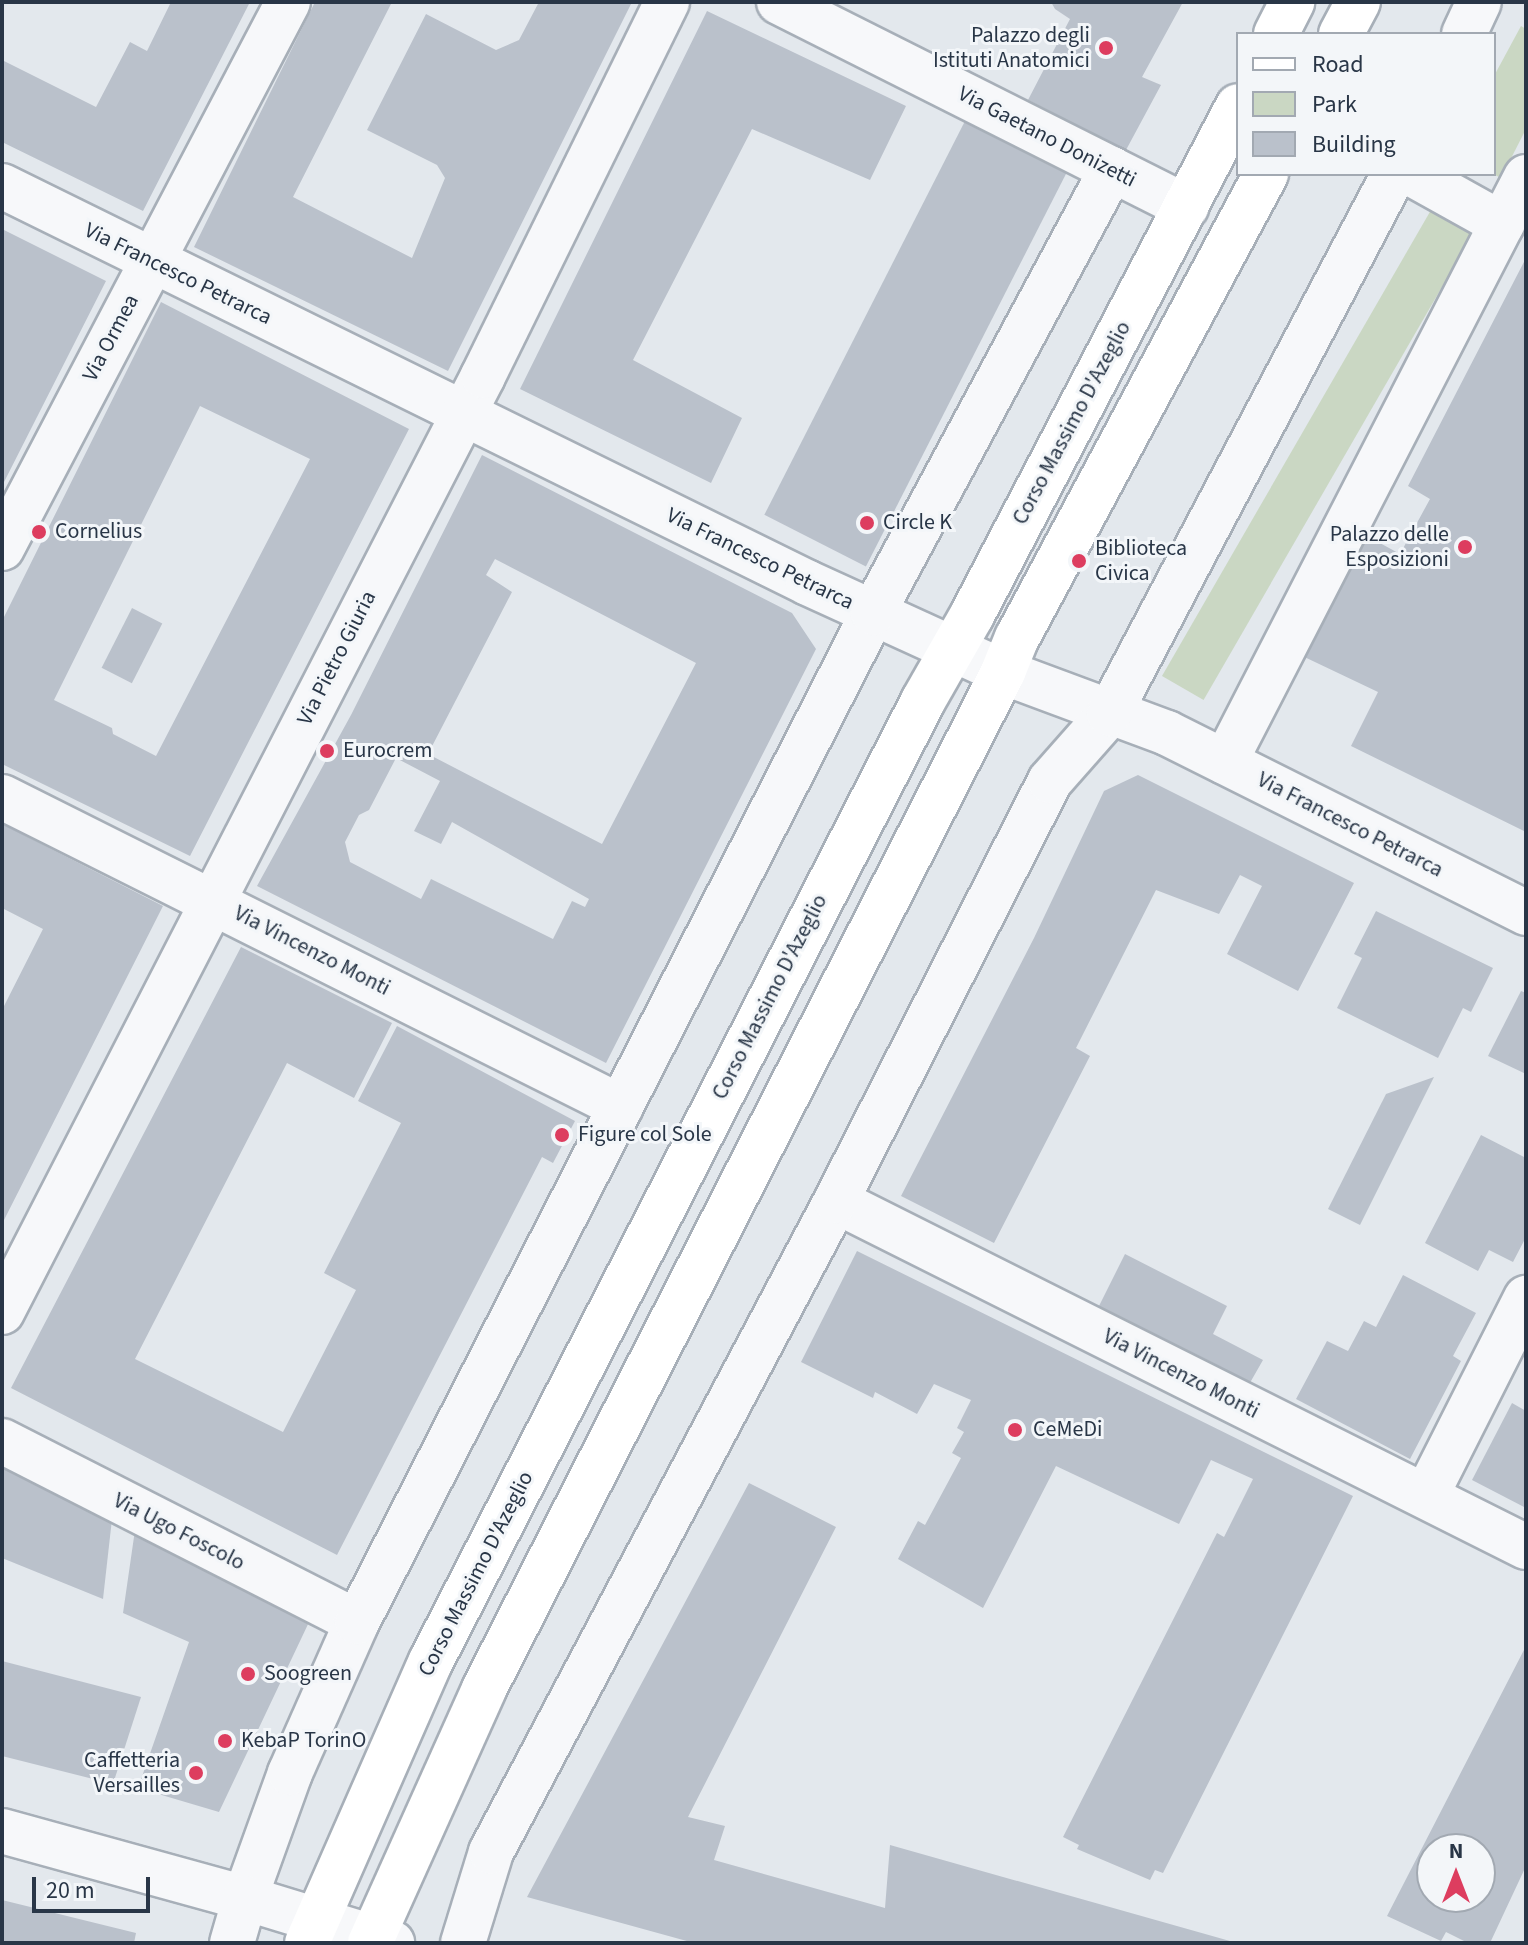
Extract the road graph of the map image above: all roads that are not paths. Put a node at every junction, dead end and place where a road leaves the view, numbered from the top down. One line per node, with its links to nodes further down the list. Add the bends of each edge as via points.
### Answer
1 (288, 2): 19 (street, Via Ormea)
2 (667, 2): 20 (street, Via Pietro Giuria)
3 (779, 2): 11 (street, Via Gaetano Donizetti)
4 (1292, 2): 7 (main road)
5 (1358, 2): 8 (main road)
6 (1479, 2): 9 (street)
7 (1277, 32)
8 (1342, 32)
9 (1465, 32)
10 (1236, 110): 17 (main road, Corso Massimo D'Azeglio)
11 (1112, 169): 17 (street, Via Gaetano Donizetti); 22 (street)
12 (1265, 176): 24 (main road)
13 (1393, 176): 25 (street)
14 (1416, 176): 18 (street)
15 (1526, 177): 18 (street)
16 (2, 186): 19 (street, Via Francesco Petrarca)
17 (1186, 207): 23 (main road, Corso Massimo D'Azeglio)
18 (1502, 224): 26 (street)
19 (152, 261): 20 (street, Via Francesco Petrarca); 21 (street, Via Ormea)
20 (462, 414): 22 (street, Via Francesco Petrarca); 28 (street, Via Pietro Giuria)
21 (2, 548)
22 (873, 613): 23 (street, Via Francesco Petrarca); 30 (street)
23 (952, 650): 24 (street, Via Francesco Petrarca); 40 (main road, Corso Massimo D'Azeglio, via 431,1661)
24 (1003, 672): 25 (street, Via Francesco Petrarca); 41 (main road, via 484,1689)
25 (1109, 714): 26 (street, Via Francesco Petrarca, via 1152,727); 31 (street, via 1050,781)
26 (1225, 762): 29 (street, Via Francesco Petrarca)
27 (2, 797): 28 (street, Via Vincenzo Monti)
28 (212, 901): 30 (street, Via Vincenzo Monti); 33 (street, Via Pietro Giuria)
29 (1526, 913)
30 (621, 1107): 37 (street)
31 (836, 1201): 35 (street, Via Vincenzo Monti); 43 (street, via 491,1852)
32 (1526, 1298): 35 (street)
33 (2, 1312)
34 (2, 1441): 37 (street, Via Ugo Foscolo)
35 (1426, 1496): 36 (street, Via Vincenzo Monti)
36 (1526, 1547)
37 (357, 1622): 39 (street, via 290,1773)
38 (2, 1831): 39 (street)
39 (245, 1898): 40 (street); 42 (street)
40 (311, 1932): 41 (street)
41 (378, 1941)
42 (232, 1943)
43 (463, 1943)

